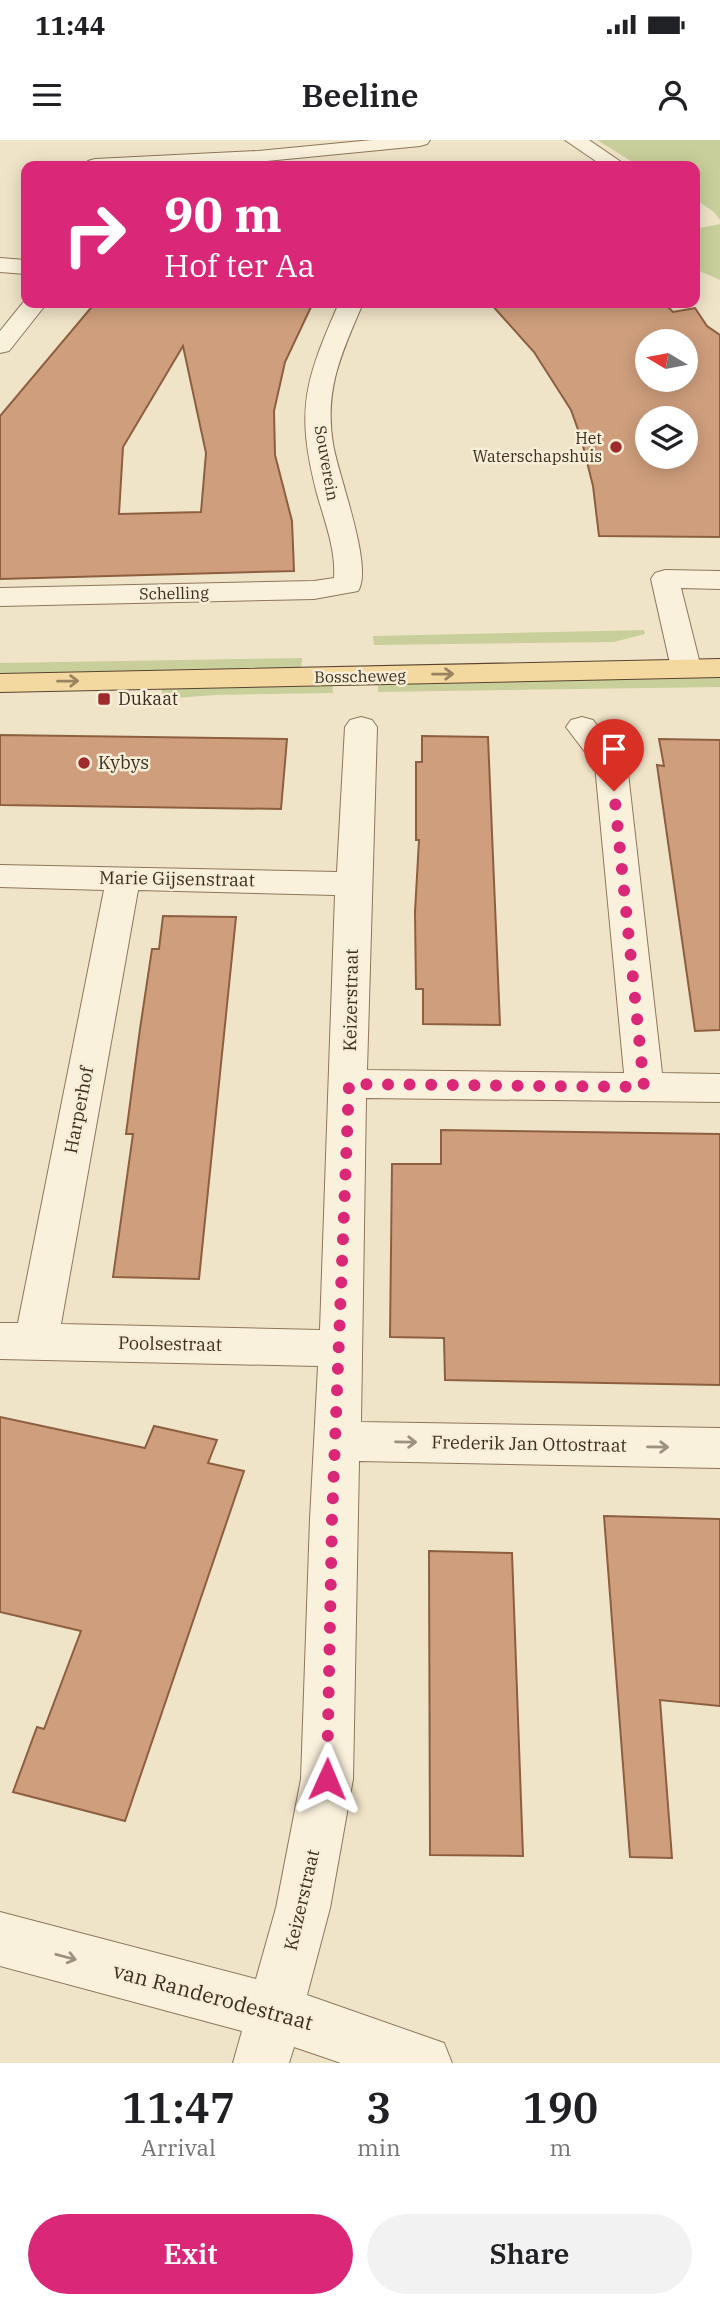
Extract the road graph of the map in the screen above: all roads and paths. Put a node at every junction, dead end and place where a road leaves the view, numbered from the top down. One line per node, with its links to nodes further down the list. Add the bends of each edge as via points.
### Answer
1 (98, 140): 4 (street)
2 (419, 140): 5 (street)
3 (575, 140): 6 (street)
4 (96, 161)
5 (213, 161)
6 (609, 161)
7 (0, 265): 8 (street)
8 (21, 267)
9 (32, 308): 11 (street)
10 (349, 308): 13 (street, Souverein, via 323,373 318,401 325,471 350,565)
11 (0, 346)
12 (720, 580): 17 (street, via 665,579)
13 (348, 585): 14 (street, Schelling, via 314,590)
14 (0, 597)
15 (720, 645): 17 (main road, Bosscheweg)
16 (0, 657): 17 (main road, Bosscheweg)
17 (683, 657): 18 (main road, Bosscheweg); 19 (main road, Bosscheweg, one-way to 17)
18 (720, 668)
19 (0, 683)
20 (361, 727): 24 (street, Keizerstraat)
21 (583, 727): 26 (street, via 611,764)
22 (0, 876): 23 (street, Marie Gijsenstraat)
23 (123, 878): 24 (street, Marie Gijsenstraat); 28 (street, Harperhof)
24 (353, 884): 25 (street, Keizerstraat)
25 (349, 1084): 26 (street); 29 (street, Keizerstraat)
26 (644, 1087): 27 (street)
27 (720, 1088)
28 (18, 1341): 29 (street, Poolsestraat)
29 (341, 1348): 30 (street, Keizerstraat)
30 (338, 1441): 31 (street, Frederik Jan Ottostraat, one-way to 31); 33 (street, Keizerstraat, via 327,1779 303,1908)
31 (720, 1448)
32 (0, 1939): 33 (street, van Randerodestraat, one-way to 33)
33 (268, 2037): 34 (street, van Randerodestraat)
34 (424, 2063)

